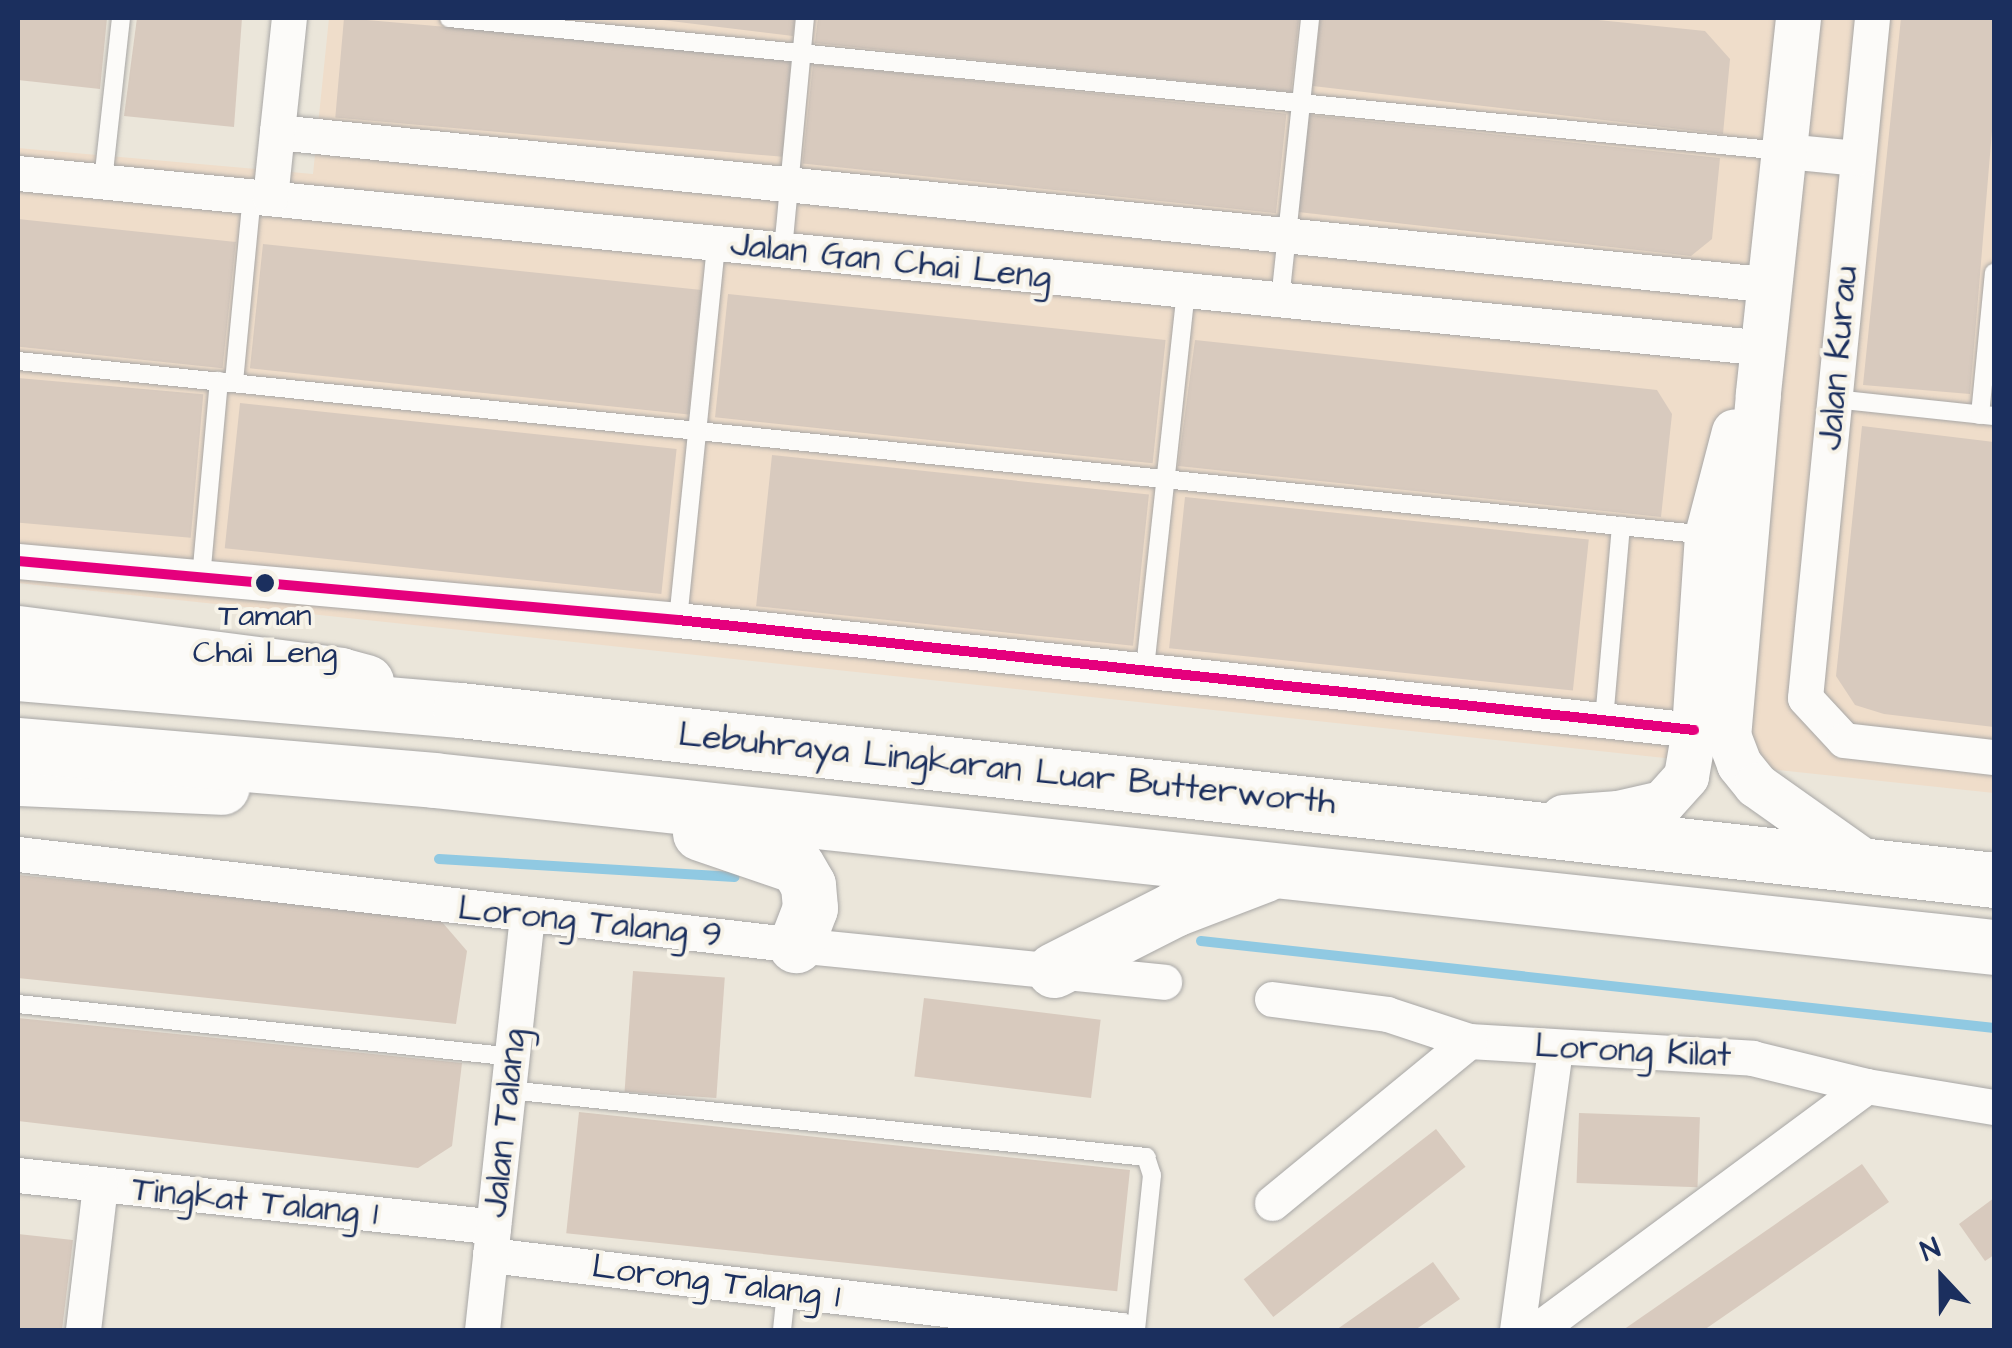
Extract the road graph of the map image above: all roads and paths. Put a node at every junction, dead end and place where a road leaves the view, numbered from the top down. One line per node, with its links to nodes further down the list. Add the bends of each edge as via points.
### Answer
1 (121, 18): 14 (lane)
2 (289, 18): 10 (street)
3 (449, 18): 8 (lane)
4 (804, 18): 8 (lane)
5 (1310, 18): 9 (lane)
6 (1798, 18): 11 (street, Jalan Kurau)
7 (1872, 18): 12 (street, Jalan Kurau)
8 (801, 53): 9 (lane); 15 (lane)
9 (1301, 102): 11 (lane); 17 (lane)
10 (277, 132): 15 (street, Jalan Gan Chai Leng); 16 (street)
11 (1786, 151): 12 (street); 21 (street, Jalan Kurau)
12 (1858, 158): 28 (street, Jalan Kurau)
13 (18, 172): 14 (street, Jalan Gan Chai Leng)
14 (103, 181): 16 (street, Jalan Gan Chai Leng)
15 (790, 184): 17 (street, Jalan Gan Chai Leng); 19 (lane)
16 (261, 197): 18 (street, Jalan Gan Chai Leng); 26 (lane)
17 (1287, 235): 21 (street, Jalan Gan Chai Leng); 23 (lane)
18 (716, 243): 19 (street, Jalan Gan Chai Leng); 30 (lane)
19 (783, 250): 22 (street, Jalan Gan Chai Leng)
20 (1994, 273): 29 (lane)
21 (1772, 285): 24 (street, Jalan Kurau)
22 (1186, 290): 23 (street, Jalan Gan Chai Leng); 31 (lane)
23 (1280, 300): 24 (street, Jalan Gan Chai Leng)
24 (1764, 348): 27 (street, Jalan Kurau)
25 (18, 361): 26 (lane)
26 (226, 382): 30 (lane); 35 (lane)
27 (1758, 394): 33 (street, Jalan Kurau, via 1730,437); 50 (street, Jalan Kurau, via 1728,735 1756,785)
28 (1834, 399): 29 (lane); 44 (street, Jalan Kurau, via 1806,698 1844,740)
29 (1987, 416)
30 (698, 430): 31 (lane); 36 (lane)
31 (1166, 477): 32 (lane); 38 (lane)
32 (1620, 526): 33 (lane); 41 (lane)
33 (1708, 536): 42 (street, Jalan Kurau)
34 (18, 562): 35 (street)
35 (201, 578): 36 (street)
36 (678, 620): 38 (street)
37 (18, 632): 40 (highway, via 340,674)
38 (1145, 668): 41 (street)
39 (18, 673): 40 (highway, Lebuhraya Lingkaran Luar Butterworth)
40 (460, 710): 48 (highway, Lebuhraya Lingkaran Luar Butterworth)
41 (1604, 720): 42 (street)
42 (1694, 730): 48 (street, Jalan Kurau, via 1686,776 1662,802 1618,813)
43 (18, 745): 46 (highway, Lebuhraya Lingkaran Luar Butterworth)
44 (1994, 757)
45 (18, 778): 46 (highway, via 329,792)
46 (434, 780): 47 (highway, Lebuhraya Lingkaran Luar Butterworth)
47 (600, 800): 51 (highway, Lebuhraya Lingkaran Luar Butterworth); 54 (highway, via 797,866 810,908)
48 (1501, 822): 50 (highway, Lebuhraya Lingkaran Luar Butterworth)
49 (18, 854): 53 (street, Lorong Talang 9)
50 (1874, 868): 52 (highway, Lebuhraya Lingkaran Luar Butterworth)
51 (1273, 871): 55 (highway, Lebuhraya Lingkaran Luar Butterworth); 56 (highway, via 1174,910)
52 (1994, 880)
53 (527, 915): 54 (street, Lorong Talang 9); 62 (street, Jalan Talang)
54 (796, 945): 56 (street, Lorong Talang 9)
55 (1994, 947)
56 (1054, 970): 57 (street, Lorong Talang 9)
57 (1164, 982)
58 (1272, 999): 60 (street, Lorong Kilat, via 1387,1014)
59 (18, 1004): 62 (lane)
60 (1469, 1040): 61 (street, Lorong Kilat); 67 (street)
61 (1555, 1048): 63 (street, Lorong Kilat, via 1752,1058); 76 (street)
62 (510, 1074): 68 (street, Jalan Talang); 75 (lane, via 1146,1157 1152,1175)
63 (1867, 1086): 64 (street, Lorong Kilat); 77 (street)
64 (1994, 1107)
65 (18, 1175): 66 (street, Tingkat Talang 1)
66 (100, 1186): 68 (street, Tingkat Talang 1); 71 (street)
67 (1272, 1203)
68 (492, 1241): 69 (street, Lorong Talang 1); 72 (street, Jalan Talang)
69 (786, 1291): 70 (street, Lorong Talang 1); 73 (lane)
70 (964, 1321): 74 (street, Lorong Talang 1)
71 (83, 1330)
72 (482, 1330)
73 (782, 1330)
74 (1122, 1330)
75 (1136, 1330)
76 (1516, 1330)
77 (1538, 1330)

